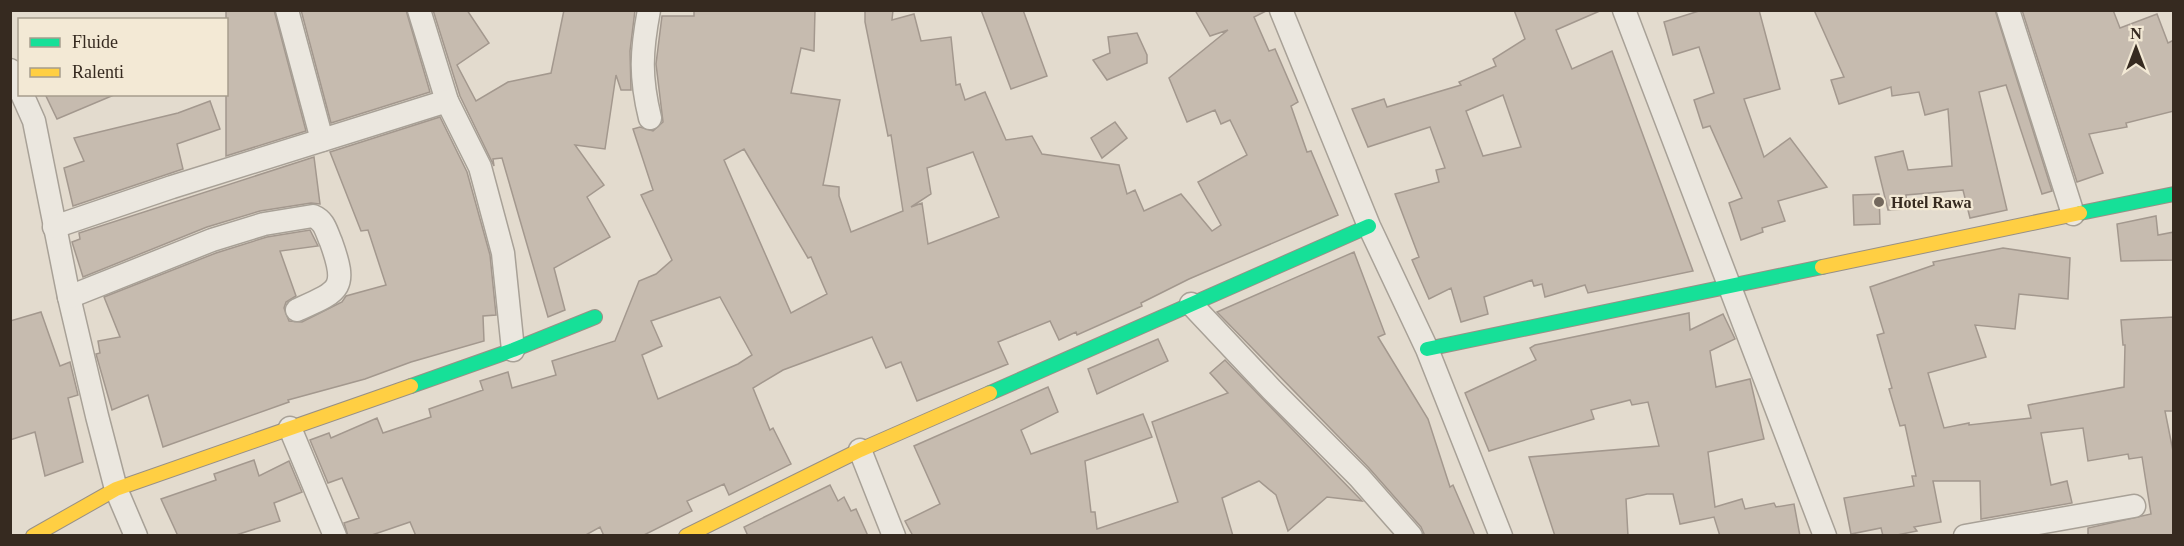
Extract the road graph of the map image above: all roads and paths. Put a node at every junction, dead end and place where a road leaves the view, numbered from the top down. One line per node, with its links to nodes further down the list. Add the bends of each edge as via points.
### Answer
1 (287, 10): 12 (street)
2 (419, 10): 10 (street)
3 (649, 10): 11 (street, via 642,83)
4 (1281, 10): 15 (street)
5 (1624, 10): 17 (street)
6 (2008, 10): 14 (street)
7 (10, 70): 8 (street)
8 (18, 86)
9 (23, 96): 16 (street, via 34,121)
10 (447, 101): 12 (street); 23 (street, via 480,167 503,253)
11 (650, 118)
12 (322, 140): 16 (street)
13 (2174, 194): 14 (street)
14 (2073, 214): 17 (street)
15 (1370, 226): 19 (street); 22 (street)
16 (54, 227): 18 (street)
17 (1730, 285): 22 (street); 35 (street)
18 (69, 297): 20 (street, via 212,240 264,224 313,216 323,223 341,269 340,281 327,297); 26 (street)
19 (1191, 304): 25 (street); 33 (street)
20 (297, 310)
21 (595, 317): 23 (street)
22 (1427, 349): 34 (street)
23 (513, 350): 24 (street)
24 (290, 428): 26 (street); 30 (street)
25 (860, 450): 31 (street); 32 (street)
26 (116, 489): 28 (street); 29 (street)
27 (2134, 506): 36 (street)
28 (33, 536)
29 (136, 536)
30 (334, 536)
31 (686, 536)
32 (894, 536)
33 (1411, 536)
34 (1501, 536)
35 (1825, 536)
36 (1965, 536)

